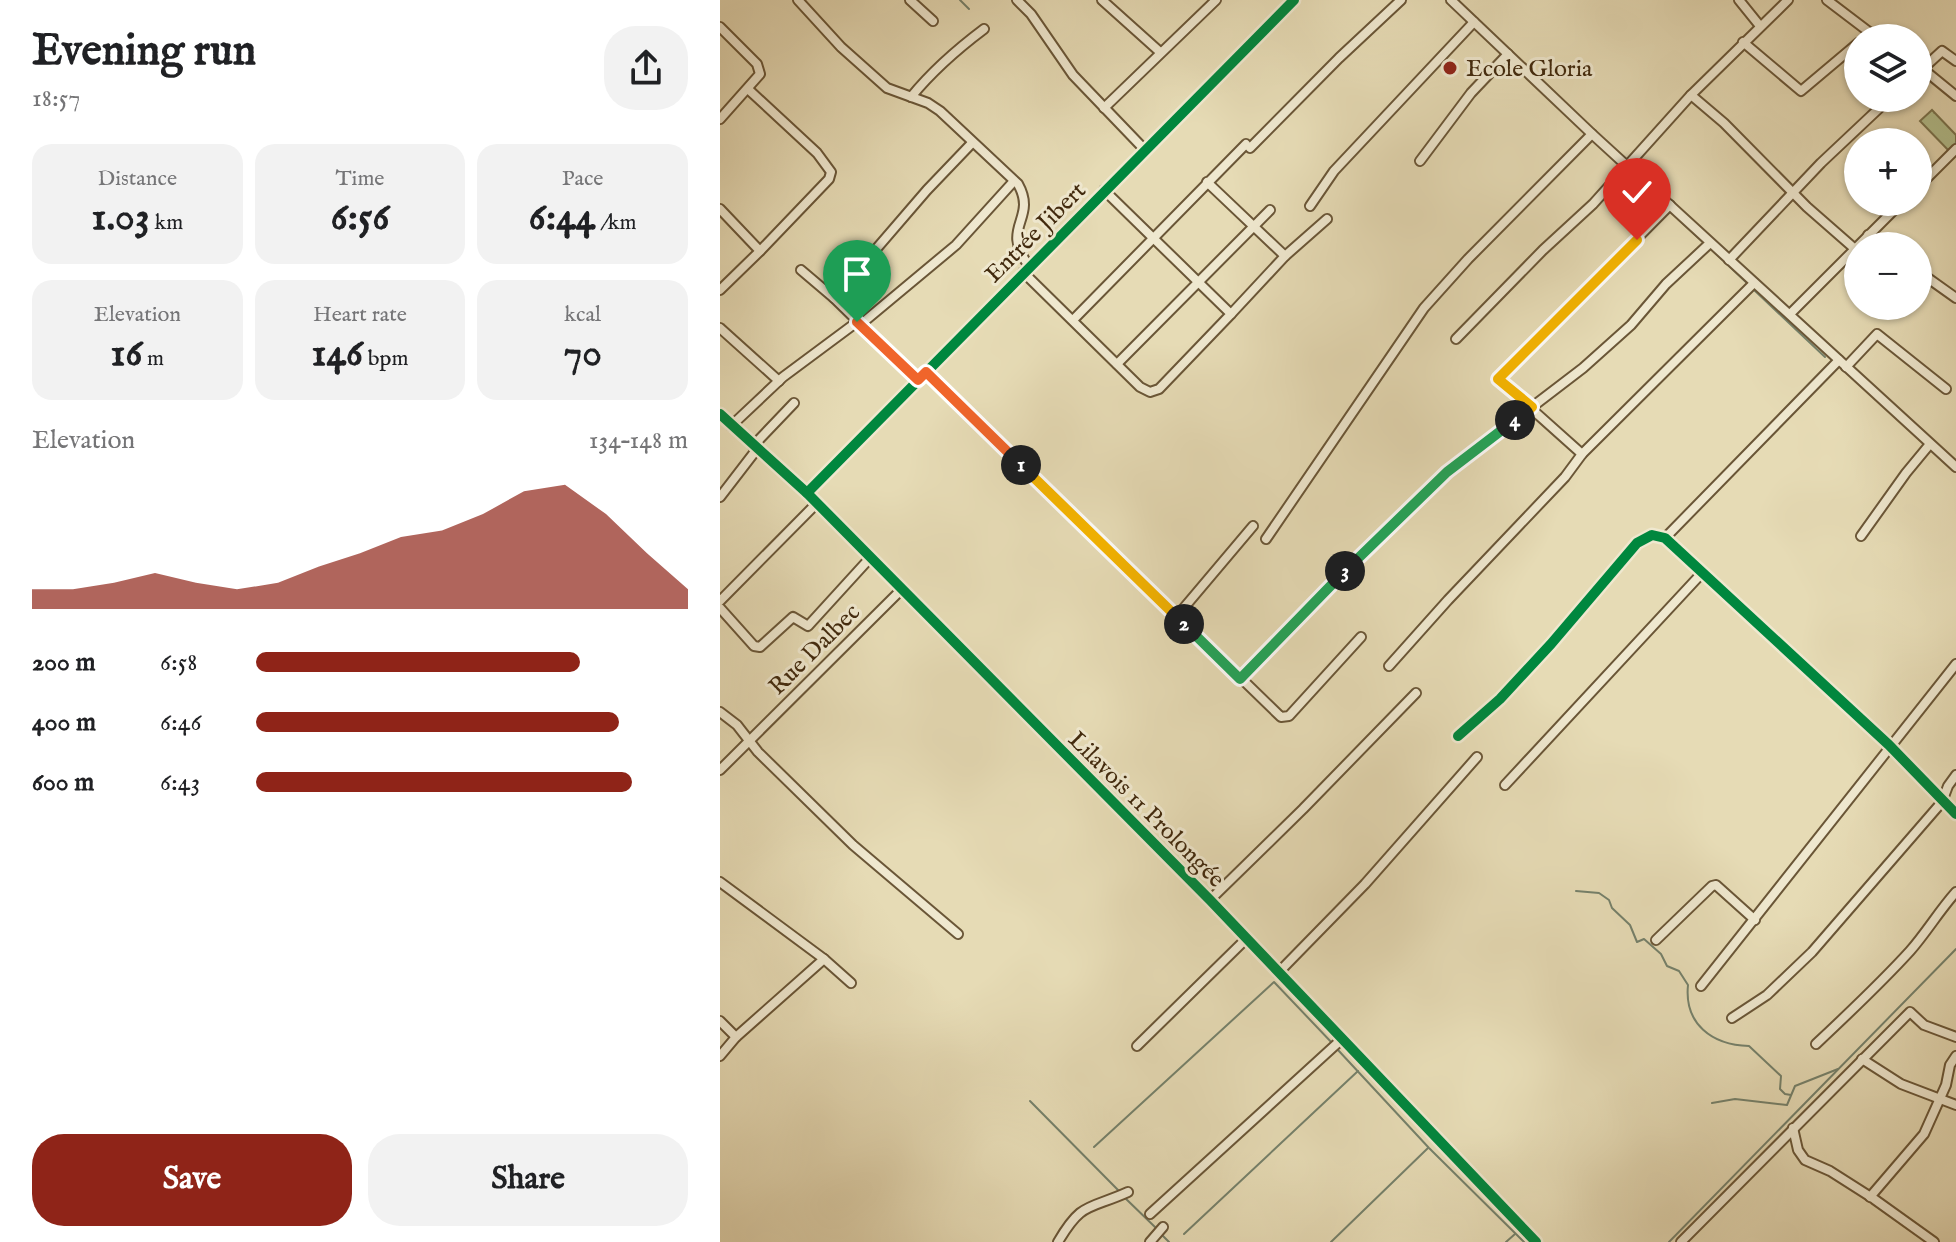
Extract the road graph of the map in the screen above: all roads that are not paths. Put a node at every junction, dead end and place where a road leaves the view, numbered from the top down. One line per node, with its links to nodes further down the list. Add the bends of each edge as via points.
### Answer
1 (798, 0): 28 (street, via 887,88)
2 (910, 0): 12 (street)
3 (1017, 0): 29 (street)
4 (1102, 0): 19 (street)
5 (1216, 0): 19 (street)
6 (1294, 0): 34 (street, Entrée Jibert)
7 (1401, 0): 40 (street)
8 (1451, 0): 13 (street)
9 (1739, 0): 15 (street)
10 (1788, 0): 15 (street)
11 (1827, 0): 14 (street)
12 (933, 21)
13 (1474, 22): 20 (street); 44 (street, via 1334,171)
14 (1855, 24)
15 (1760, 26): 18 (street)
16 (720, 27): 25 (street, via 760,70)
17 (984, 29): 28 (street, via 954,50)
18 (1743, 42): 21 (street, via 1801,91); 26 (street)
19 (1160, 52): 29 (street)
20 (1508, 54): 32 (street); 36 (street)
21 (1844, 55)
22 (1955, 58): 23 (street, via 1942,51)
23 (1932, 59)
24 (1932, 77): 27 (street)
25 (749, 90): 31 (street); 54 (street, via 831,172)
26 (1691, 95): 37 (street); 42 (street)
27 (1956, 96)
28 (911, 97): 33 (street, via 940,111)
29 (1104, 108): 34 (street)
30 (1875, 112): 42 (street)
31 (720, 119)
32 (1592, 134): 37 (street); 92 (street, via 1424,308)
33 (972, 143): 39 (street); 64 (street)
34 (1144, 149): 41 (street, Entrée Jibert)
35 (1956, 149): 38 (street)
36 (1420, 161)
37 (1628, 165): 43 (street); 71 (street)
38 (1932, 173)
39 (1014, 181): 58 (street, via 1024,194 1015,238); 69 (street, via 956,245)
40 (1207, 182): 49 (street); 51 (street)
41 (1104, 190): 51 (street); 58 (street, Entrée Jibert)
42 (1793, 191): 52 (street); 56 (street)
43 (1670, 205): 53 (street); 79 (street, via 1498,379)
44 (1310, 206)
45 (720, 209): 54 (street)
46 (1270, 210): 49 (street)
47 (1888, 216): 50 (street)
48 (1327, 219): 55 (street)
49 (1254, 226): 55 (street); 60 (street)
50 (1871, 232)
51 (1154, 238): 60 (street); 68 (street)
52 (1844, 239)
53 (1710, 243): 56 (street); 79 (street, via 1610,344)
54 (760, 251): 63 (street)
55 (1285, 256): 66 (street)
56 (1729, 260): 62 (street)
57 (1844, 260): 67 (street)
58 (1026, 269): 68 (street); 74 (street, Entrée Jibert)
59 (801, 270): 64 (street)
60 (1198, 281): 66 (street); 72 (street)
61 (1932, 281): 65 (street)
62 (1754, 283): 67 (street); 84 (street)
63 (720, 290)
64 (834, 298): 69 (street)
65 (1956, 298)
66 (1231, 314): 72 (street, via 1153,392 1140,387)
67 (1790, 314): 73 (street)
68 (1073, 320): 72 (street)
69 (859, 324): 75 (street); 76 (street)
70 (720, 328): 76 (street)
71 (1456, 339)
72 (1117, 364)
73 (1843, 364): 77 (street, via 1877,334); 82 (street); 91 (street)
74 (926, 372): 75 (street, Entrée Jibert); 98 (street)
75 (918, 380): 86 (street, Entrée Jibert)
76 (779, 381): 81 (street)
77 (1946, 389)
78 (794, 403): 83 (street)
79 (1532, 407): 84 (street); 102 (street, via 1447,472)
80 (720, 414): 81 (street, Lilavois 11 Prolongée)
81 (731, 426): 83 (street, Lilavois 11 Prolongée)
82 (1930, 444): 85 (street); 90 (street)
83 (755, 448): 86 (street, Lilavois 11 Prolongée); 87 (street)
84 (1582, 454): 101 (street)
85 (1956, 467)
86 (807, 493): 88 (street, Lilavois 11 Prolongée)
87 (720, 497)
88 (817, 503): 93 (street, Lilavois 11 Prolongée); 96 (street)
89 (1253, 526): 98 (street)
90 (1861, 536)
91 (1665, 538): 94 (street); 105 (street, via 1652,535 1637,543 1500,699)
92 (1266, 539)
93 (870, 558): 95 (street, Lilavois 11 Prolongée); 97 (street, via 808,626 793,617 760,647)
94 (1702, 573): 107 (street); 111 (street)
95 (901, 590): 106 (street, Rue Dalbec); 116 (street, Lilavois 11 Prolongée)
96 (720, 601)
97 (720, 608)
98 (1177, 616): 102 (street)
99 (1361, 637): 102 (street, via 1286,718)
100 (1956, 664): 107 (street)
101 (1389, 666)
102 (1240, 679)
103 (1416, 693): 116 (street)
104 (720, 712): 106 (street)
105 (1458, 736)
106 (749, 740): 109 (street, Rue Dalbec); 118 (street, via 853,845)
107 (1889, 745): 112 (street); 117 (street)
108 (1477, 757): 122 (street)
109 (720, 770)
110 (1956, 775): 112 (street)
111 (1505, 785)
112 (1942, 802): 113 (street); 125 (street, via 1812,952 1767,995)
113 (1956, 814)
114 (720, 882): 121 (street)
115 (1956, 892): 130 (street, via 1897,965)
116 (1210, 900): 119 (street, Lilavois 11 Prolongée)
117 (1755, 920): 120 (street, via 1716,885); 124 (street)
118 (958, 934)
119 (1246, 939): 122 (street, Lilavois 11 Prolongée); 131 (street)
120 (1656, 940)
121 (824, 959): 123 (street); 127 (street)
122 (1278, 973): 129 (street, Lilavois 11 Prolongée)
123 (851, 983)
124 (1701, 986)
125 (1732, 1018)
126 (720, 1021): 127 (street)
127 (736, 1037): 132 (street)
128 (1956, 1037): 134 (street, via 1924,1025 1910,1012)
129 (1342, 1039): 140 (street); 145 (street, Lilavois 11 Prolongée)
130 (1816, 1044)
131 (1137, 1046)
132 (720, 1056)
133 (1956, 1056): 135 (street)
134 (1862, 1059): 135 (street, via 1901,1084); 137 (street)
135 (1939, 1098): 136 (street); 139 (street, via 1924,1134)
136 (1956, 1105)
137 (1793, 1128): 139 (street, via 1805,1160); 146 (street)
138 (1128, 1192): 143 (street, via 1078,1213)
139 (1870, 1197): 142 (street)
140 (1150, 1214)
141 (1163, 1227): 144 (street)
142 (1923, 1240): 147 (street)
143 (1058, 1242)
144 (1150, 1242)
145 (1536, 1242)
146 (1681, 1242)
147 (1934, 1242)

